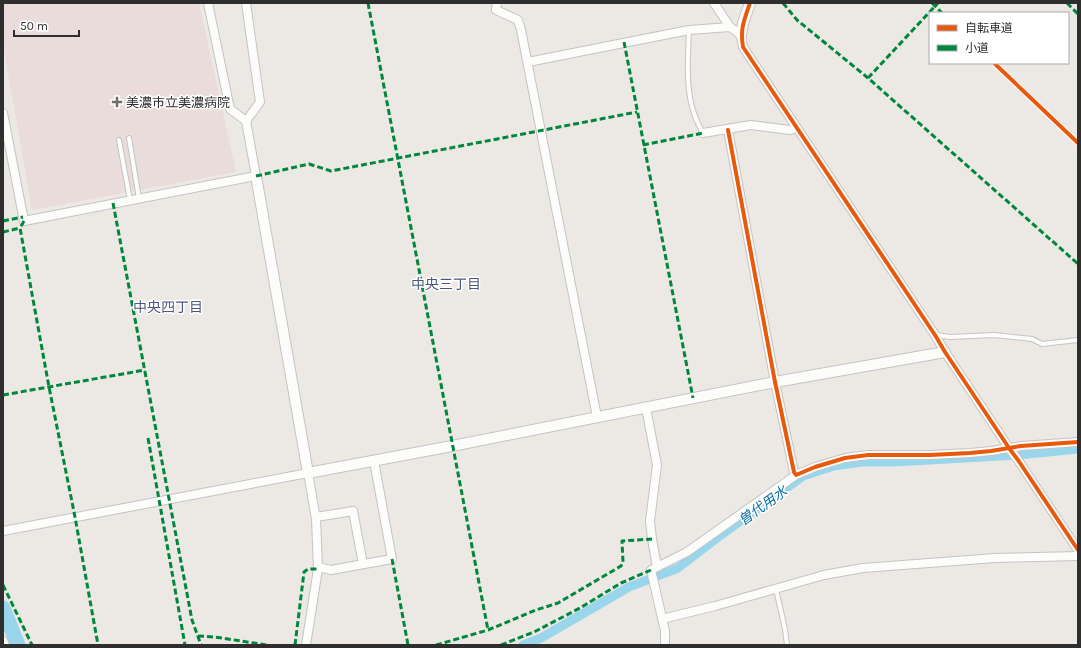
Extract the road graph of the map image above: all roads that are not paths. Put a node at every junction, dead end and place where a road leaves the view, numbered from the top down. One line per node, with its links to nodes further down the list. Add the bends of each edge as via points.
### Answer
1 (208, 3): 11 (street, via 230,109)
2 (246, 3): 11 (street, via 260,102)
3 (497, 3): 9 (street, via 496,10 518,20)
4 (714, 3): 6 (street)
5 (750, 3): 8 (street)
6 (730, 27): 7 (street); 8 (street)
7 (689, 30): 9 (street); 14 (lane, via 690,97)
8 (741, 35): 12 (street, via 743,47)
9 (528, 62): 25 (street)
10 (3, 113): 19 (street, via 24,221)
11 (246, 121): 17 (street)
12 (797, 128): 13 (street, via 790,130 751,125); 20 (street)
13 (728, 130): 14 (street); 23 (street)
14 (703, 133)
15 (129, 138): 18 (lane)
16 (119, 140): 19 (lane)
17 (256, 176): 18 (street); 29 (street)
18 (139, 199): 19 (street)
19 (130, 200)
20 (935, 335): 21 (lane, via 994,335 1032,339 1042,344); 22 (street)
21 (1078, 340)
22 (945, 352): 23 (street); 27 (street)
23 (775, 382): 24 (street); 30 (street)
24 (646, 408): 25 (street); 37 (street, via 657,465 650,521)
25 (596, 417): 28 (street)
26 (1078, 442): 27 (street)
27 (1009, 448): 30 (street, via 970,454 868,455 845,458); 33 (street)
28 (374, 461): 29 (street); 35 (street, via 392,559)
29 (308, 473): 31 (street); 32 (street)
30 (796, 475): 37 (street, via 687,552)
31 (316, 517): 35 (street, via 354,511); 36 (street)
32 (3, 531)
33 (1078, 550)
34 (1078, 556): 38 (street, via 995,558 863,568 824,575)
35 (363, 564): 36 (street, via 331,570)
36 (318, 567): 42 (street)
37 (654, 568): 39 (street, via 653,583)
38 (776, 589): 39 (street); 44 (lane)
39 (662, 619): 43 (street)
40 (3, 641): 41 (street)
41 (5, 645)
42 (306, 645)
43 (665, 645)
44 (787, 645)

